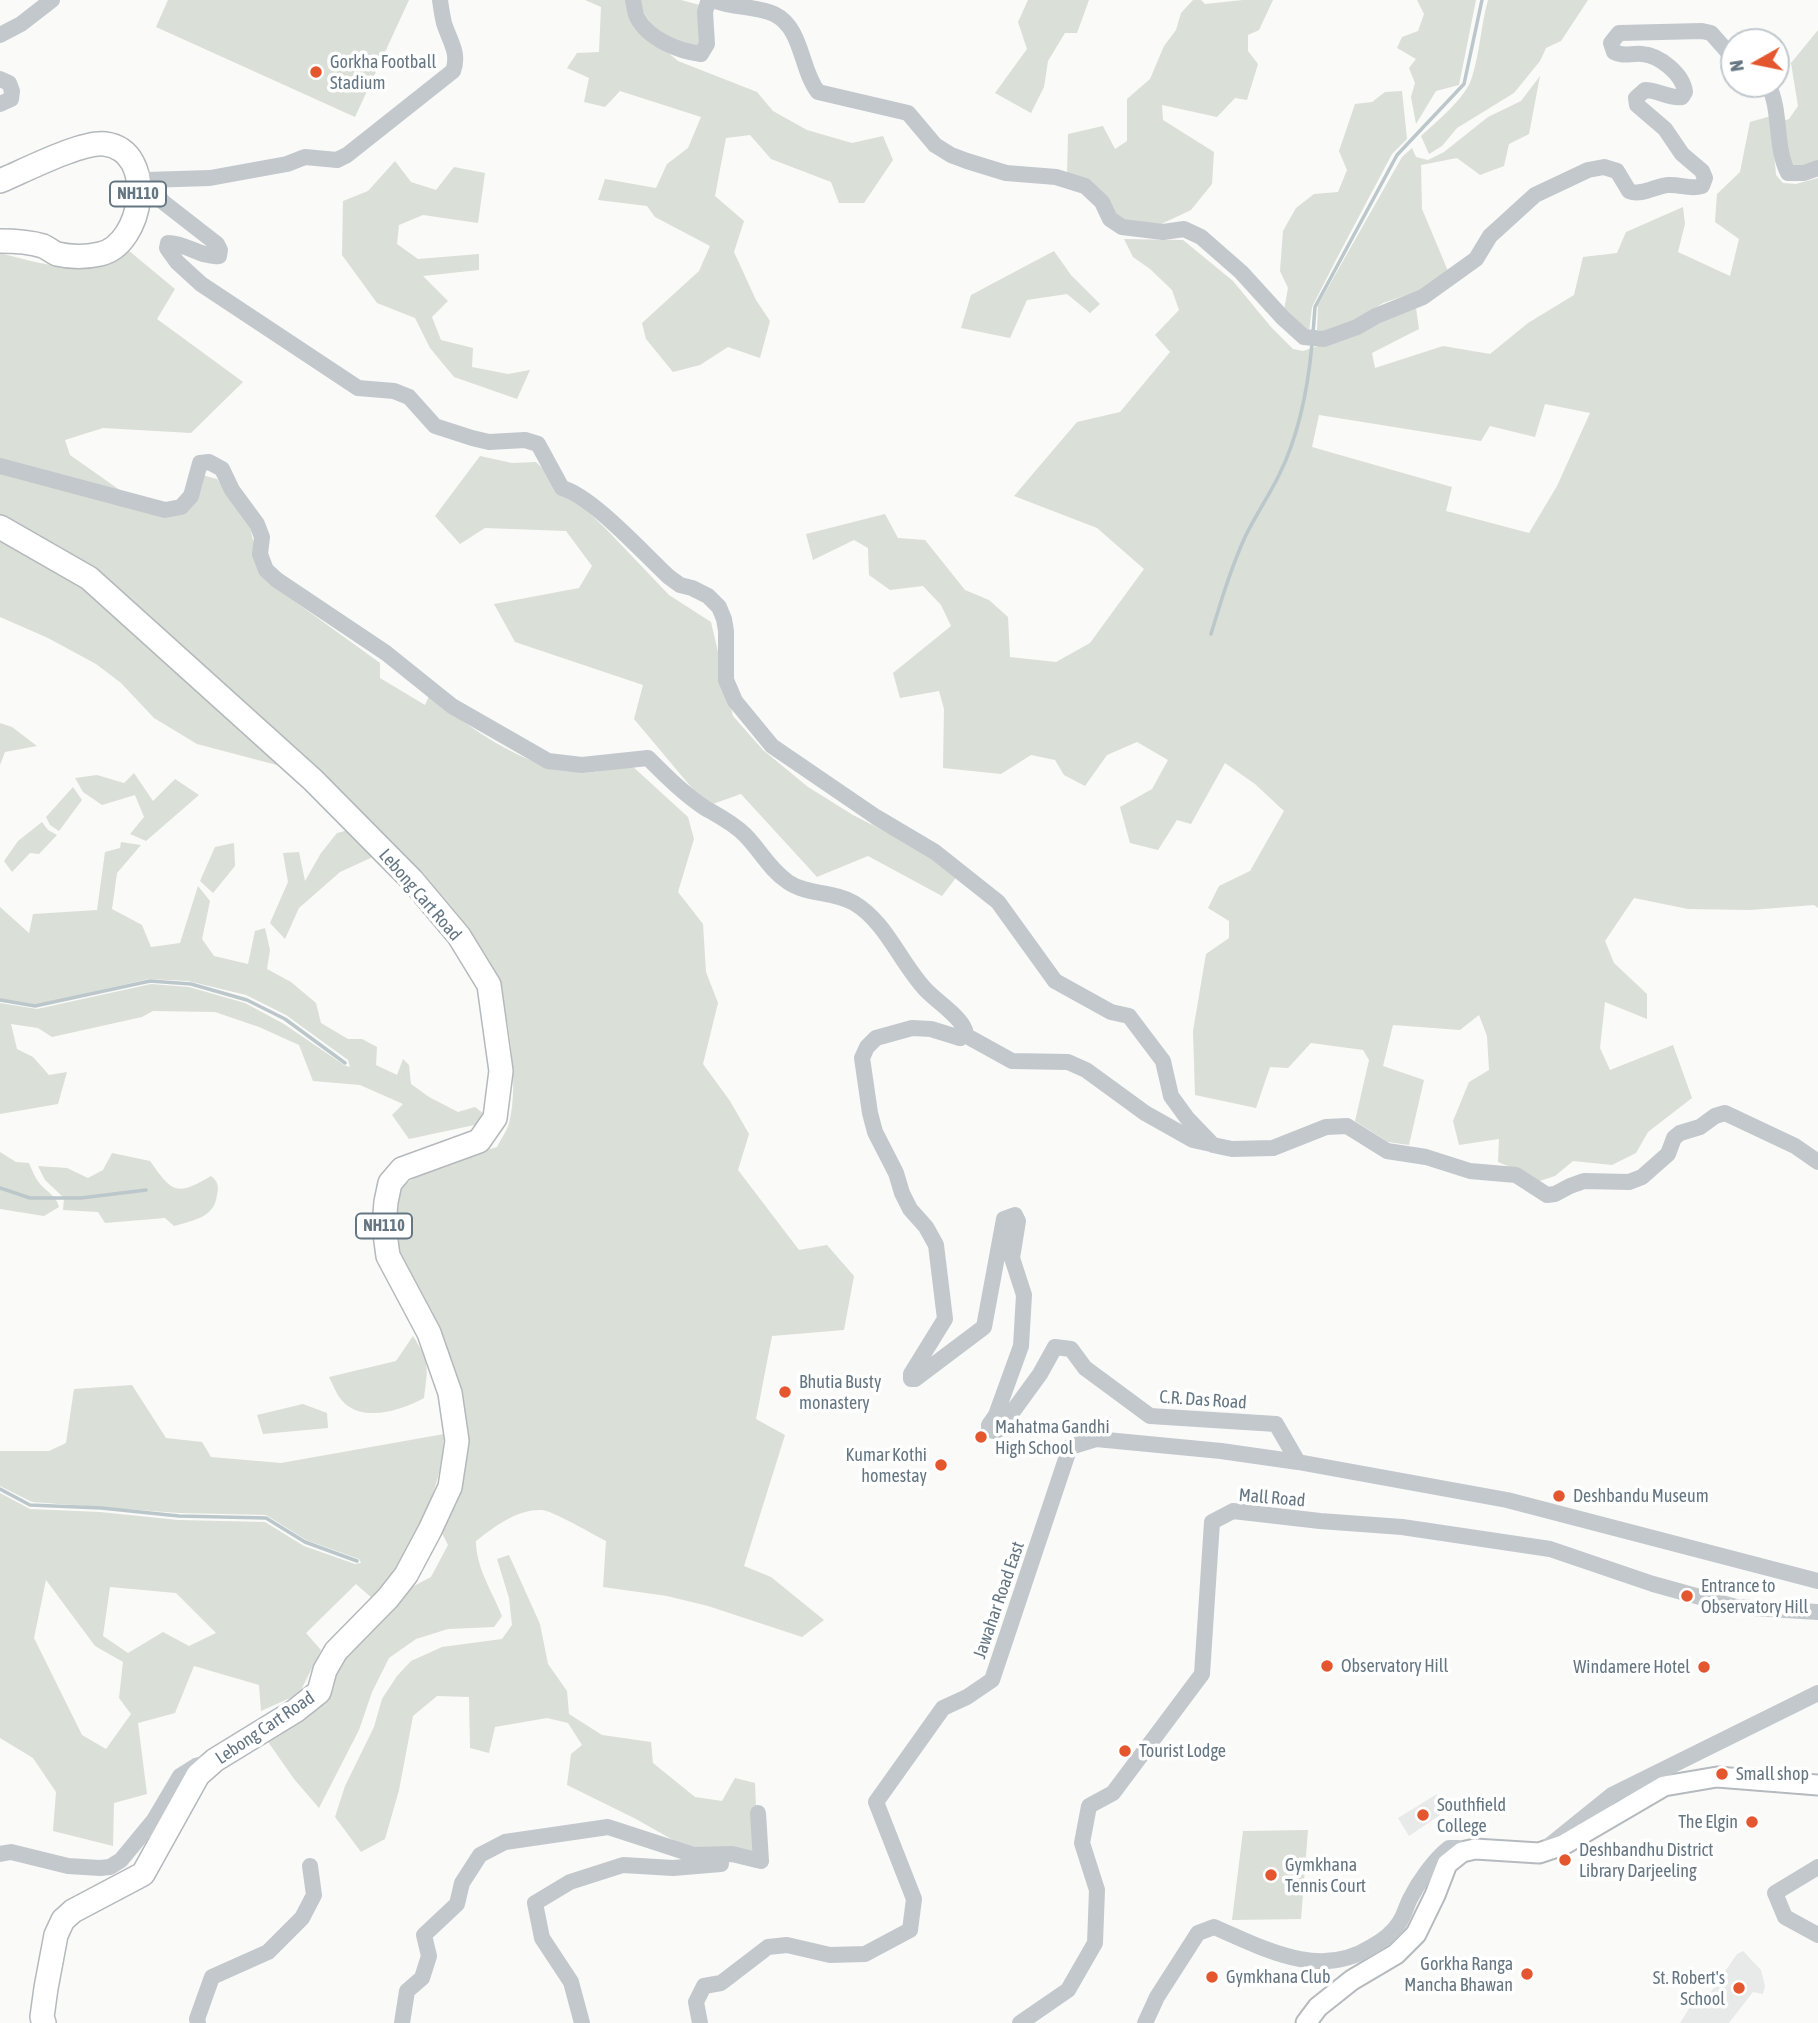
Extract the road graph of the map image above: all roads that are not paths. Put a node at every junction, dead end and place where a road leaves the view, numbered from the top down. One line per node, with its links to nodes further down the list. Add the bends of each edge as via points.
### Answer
1 (52, 0): 4 (street)
2 (440, 0): 10 (street, via 457,62 453,71 347,155 337,159 305,157 209,178)
3 (633, 0): 5 (street, via 636,16 653,36 701,54 707,44 708,2 774,14 789,25 818,92 908,113 935,145 967,161 1006,173 1056,177 1085,186 1102,202 1110,219 1122,227 1163,232 1184,229 1241,272 1304,337 1324,339 1423,297 1476,259 1490,236 1535,195 1588,170 1604,167 1616,171 1635,193 1669,185 1702,186 1702,171 1637,105 1636,98 1645,90 1682,97 1683,82 1653,56 1620,56 1611,43 1619,33 1702,31 1712,33)
4 (0, 35)
5 (1720, 42)
6 (0, 79): 8 (street, via 9,83 12,91 11,99)
7 (1772, 98): 9 (street, via 1788,173)
8 (0, 104)
9 (1818, 168)
10 (142, 175): 11 (highway, NH110, via 123,150 106,144 88,145); 12 (highway, NH110, via 135,216 116,248 84,256); 16 (street, via 163,202 217,244 219,256 212,257 168,243 177,262 201,284 358,388 409,397 435,426 489,442 538,444 562,488 575,491 669,577 708,596 724,619 726,680 735,701 772,746 935,852 999,902 1055,981 1111,1012 1129,1016 1163,1061 1171,1096)
11 (0, 181)
12 (0, 241)
13 (0, 466): 15 (street, via 165,510 181,507 191,496 200,463 222,469 257,524 262,537 260,554 266,570 277,580 386,653 452,706 548,761 582,765 648,758 703,807 747,836 768,865 789,883 849,900 865,910 923,987 963,1024)
14 (0, 527): 22 (highway, Lebong Cart Road / NH110, via 89,578 313,780 412,880 458,936 489,985 501,1071 495,1118 479,1141 402,1168 390,1183 385,1214 388,1256 429,1333 450,1393 457,1441 450,1487 406,1575 336,1651 319,1692)
15 (965, 1035): 16 (street, via 1012,1061 1068,1062 1144,1113 1193,1140); 18 (street, C.R. Das Road, via 960,1038 912,1028 876,1038 862,1058 875,1132 909,1209 936,1245 945,1320 911,1379 984,1327 1004,1219 1015,1215 1012,1258 1024,1295 1021,1346 989,1430 1000,1429 1055,1347 1071,1349 1086,1368 1150,1416 1276,1424)
16 (1213, 1145): 17 (street, via 1273,1148 1326,1127 1347,1126 1387,1151 1470,1171 1516,1175 1547,1195 1555,1195 1584,1181 1629,1182 1642,1177 1668,1154 1674,1138 1726,1113)
17 (1818, 1162)
18 (1298, 1462): 19 (street, via 1507,1500); 36 (street, Jawahar Road East, via 1096,1439 1070,1447 992,1680 943,1708 876,1802 914,1899 910,1930 865,1954 830,1955 787,1945 768,1947 720,1983 704,1986 696,2002)
19 (1818, 1581)
20 (1818, 1612): 37 (street, Mall Road, via 1736,1607 1550,1549 1402,1527 1233,1511 1212,1522 1202,1674 1113,1793 1089,1805 1082,1843 1097,1890 1095,1943 1068,1990)
21 (1818, 1693): 26 (street, via 1612,1796)
22 (215, 1760): 27 (street, via 180,1776 154,1819 110,1867 85,1868 11,1852); 32 (highway, Lebong Cart Road / NH110, via 198,1775 143,1874 63,1920 46,1988)
23 (1818, 1785): 26 (main road, via 1717,1777 1664,1786 1563,1845)
24 (758, 1813): 28 (street)
25 (1462, 1852): 26 (main road); 38 (street, via 1449,1848 1441,1855 1388,1937 1363,1952 1318,1961 1265,1951 1214,1927 1198,1933); 39 (main road, via 1447,1864 1416,1934 1396,1954 1318,2007)
26 (1539, 1853)
27 (0, 1854)
28 (761, 1861): 34 (street, via 732,1854 694,1855 608,1827 505,1842 480,1855 457,1904 424,1935 429,1956 422,1978 407,1992); 35 (street, via 673,1868 623,1865 570,1882 534,1903 542,1938 571,1982)
29 (310, 1866): 33 (street, via 314,1895 302,1918 268,1952 212,1977)
30 (1818, 1867): 31 (street, via 1775,1893 1785,1917)
31 (1818, 1935)
32 (44, 2023)
33 (198, 2023)
34 (402, 2023)
35 (582, 2023)
36 (700, 2023)
37 (1020, 2023)
38 (1144, 2023)
39 (1306, 2023)

